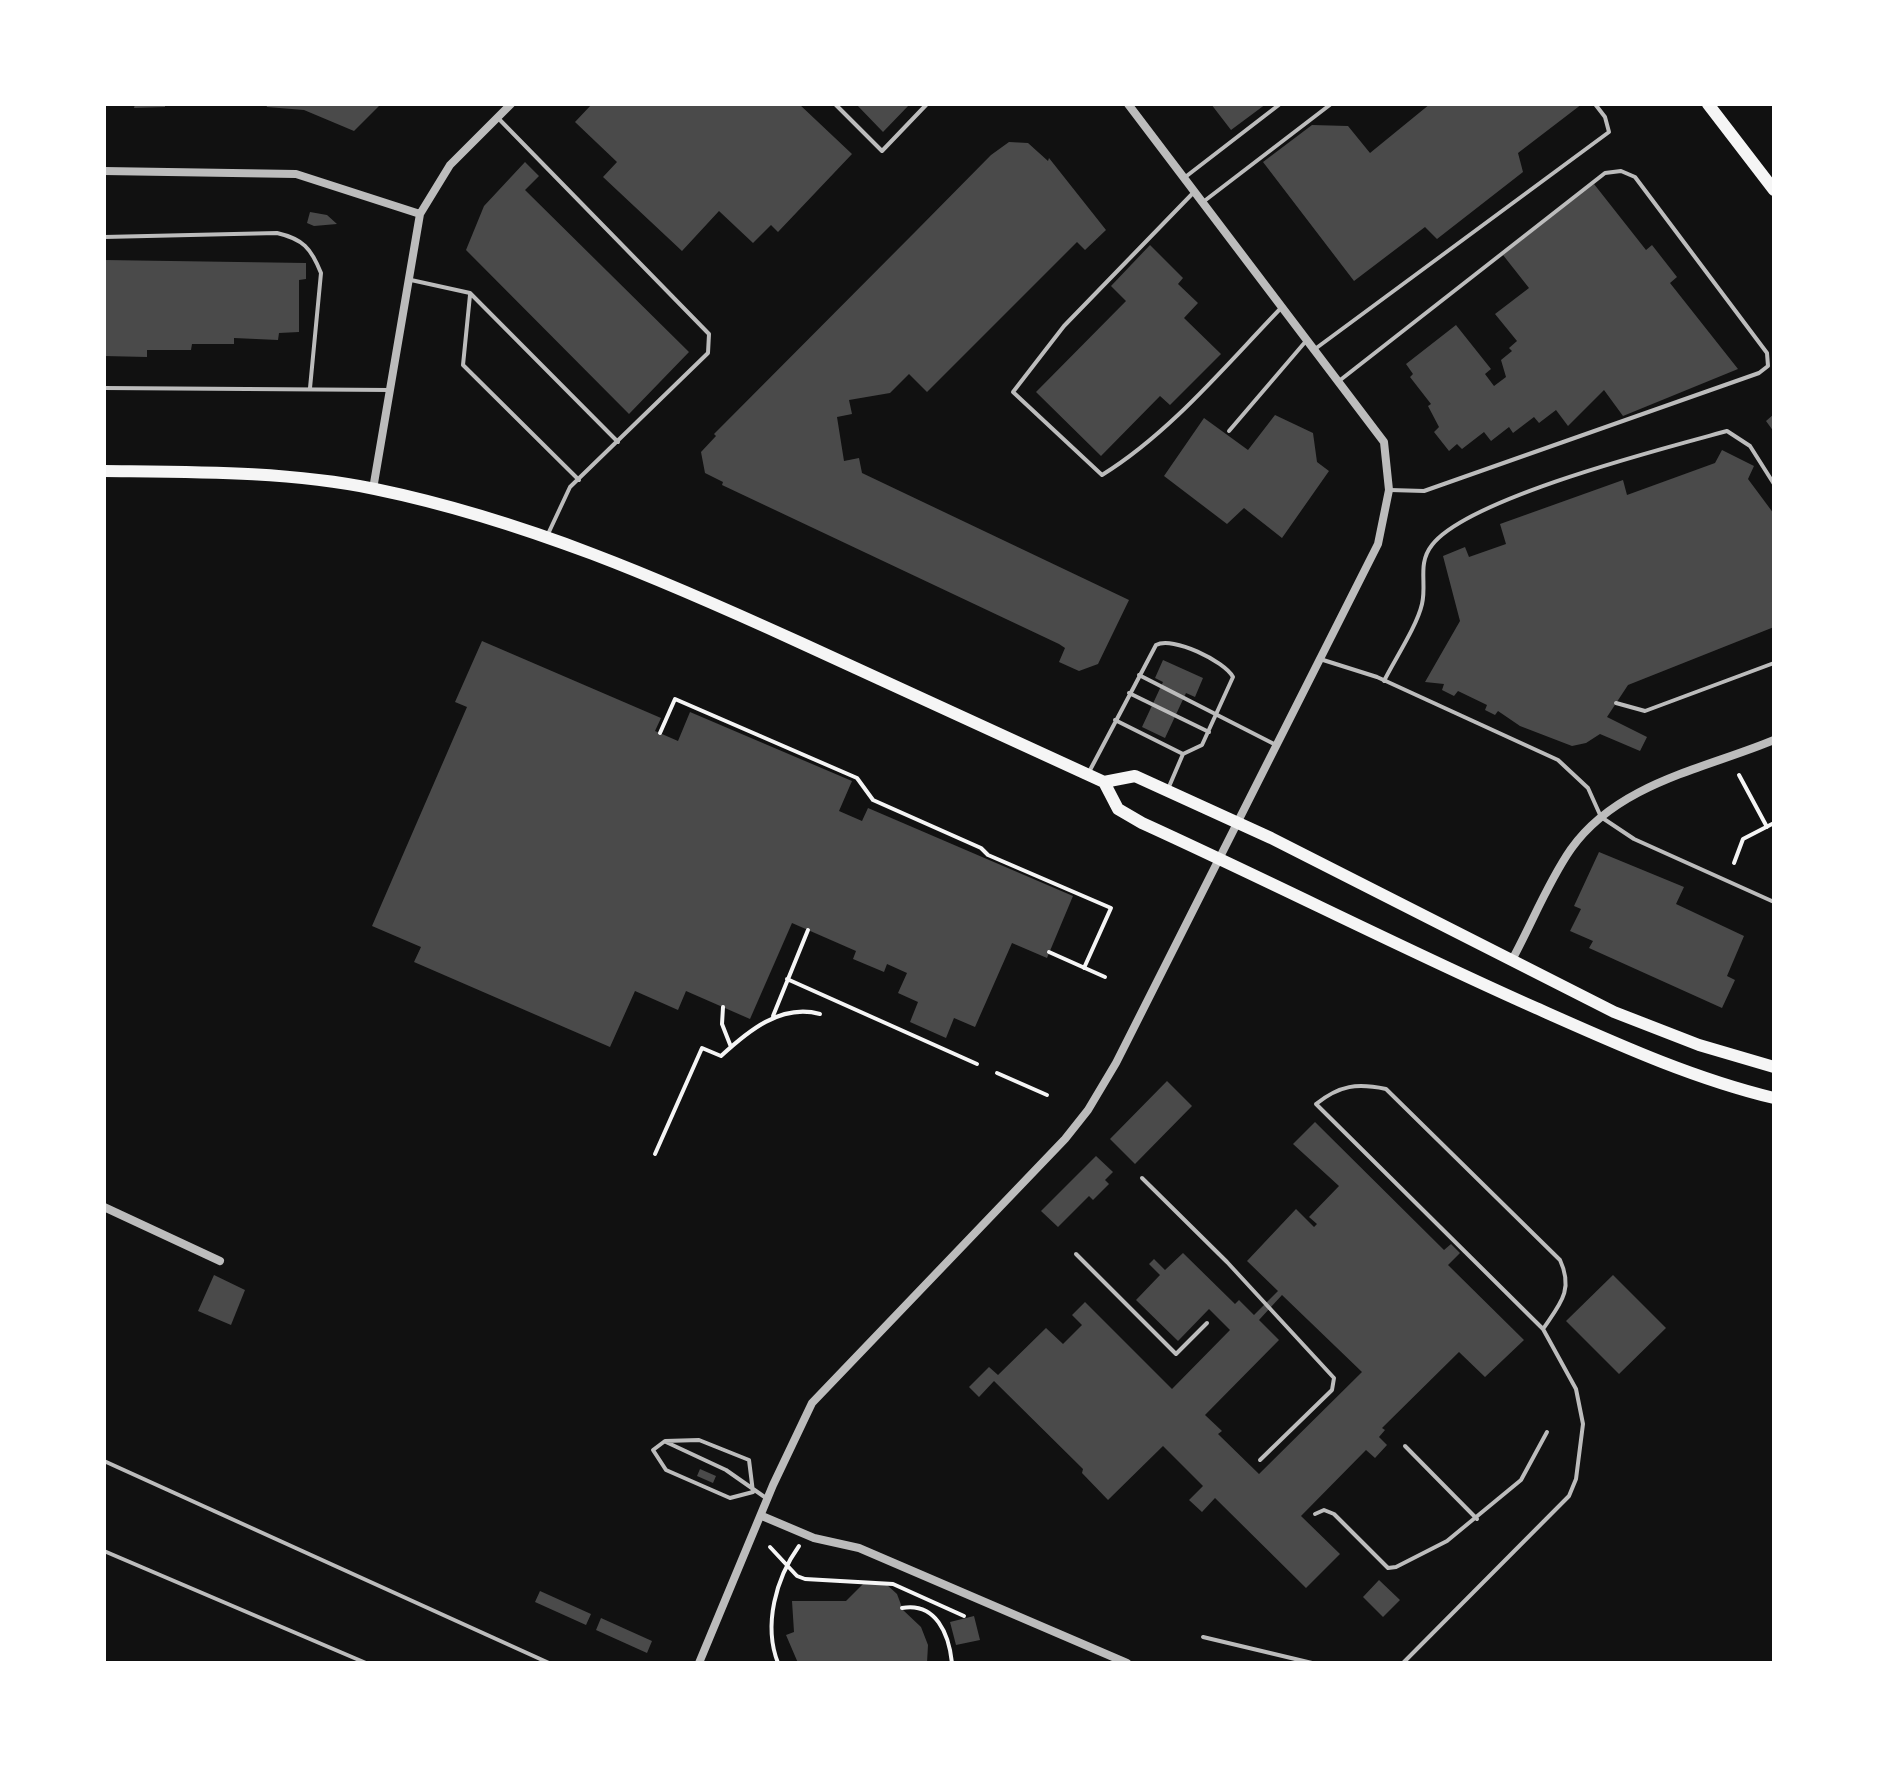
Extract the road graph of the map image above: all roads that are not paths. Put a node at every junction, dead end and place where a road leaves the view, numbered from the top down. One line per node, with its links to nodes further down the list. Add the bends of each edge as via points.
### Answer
1 (511, 104): 9 (street)
2 (835, 104): 3 (lane, via 882,151)
3 (927, 104)
4 (1128, 104): 11 (street)
5 (1280, 104): 11 (lane)
6 (1331, 104): 14 (lane)
7 (1595, 104): 21 (lane, via 1609,132)
8 (1708, 104): 12 (main road)
9 (498, 117): 15 (street, via 450,165); 27 (lane, via 709,334 708,353)
10 (104, 171): 15 (street, via 296,174)
11 (1184, 178): 13 (street)
12 (1774, 190)
13 (1195, 191): 14 (street); 19 (lane, via 1064,326 1013,392 1102,475 1123,463 1194,397)
14 (1203, 202): 19 (street)
15 (420, 214): 17 (street)
16 (104, 237): 24 (lane, via 277,233 302,239 321,273)
17 (409, 279): 18 (lane); 25 (street)
18 (470, 293): 27 (lane); 29 (lane, via 463,365)
19 (1282, 307): 20 (street)
20 (1308, 340): 21 (street); 26 (lane)
21 (1315, 349): 22 (street)
22 (1339, 381): 32 (street, via 1384,442); 32 (lane, via 1605,173 1621,171 1635,177 1767,353 1768,366 1759,373 1424,491)
23 (104, 388): 24 (lane)
24 (310, 388): 25 (lane)
25 (390, 390): 31 (street)
26 (1229, 431)
27 (618, 442): 29 (lane)
28 (104, 471): 31 (main road, via 264,476)
29 (579, 480): 33 (lane, via 564,494)
30 (1774, 484): 37 (lane, via 1750,446 1727,431 1619,460 1462,519 1433,543 1424,558 1422,604)
31 (373, 489): 33 (main road)
32 (1389, 490): 34 (street, via 1378,544)
33 (547, 537): 46 (main road, via 659,578)
34 (1319, 659): 37 (lane); 44 (street)
35 (1774, 663): 39 (lane, via 1645,711)
36 (1138, 675): 38 (lane); 40 (lane); 40 (lane, via 1156,645 1170,640 1227,668 1233,677)
37 (1384, 681): 49 (lane, via 1558,760 1588,788)
38 (1129, 693): 41 (lane); 42 (lane)
39 (1616, 703)
40 (1216, 716): 42 (lane); 44 (lane)
41 (1115, 720): 45 (lane); 46 (lane)
42 (1209, 732): 45 (lane, via 1197,750)
43 (1774, 740): 49 (street, via 1637,792)
44 (1276, 745): 50 (street)
45 (1183, 754): 48 (lane)
46 (1088, 774): 47 (main road)
47 (1104, 782): 48 (main road, via 1135,776); 51 (main road, via 1118,809)
48 (1167, 791): 50 (main road)
49 (1601, 817): 52 (lane, via 1634,839); 53 (street, via 1571,849)
50 (1236, 822): 51 (street); 53 (main road)
51 (1220, 857): 55 (main road, via 1346,921 1639,1054 1715,1083); 68 (street, via 1088,1110 812,1403)
52 (1774, 902)
53 (1513, 958): 54 (main road, via 1614,1012)
54 (1774, 1067)
55 (1774, 1098)
56 (1142, 1178): 65 (lane, via 1334,1378 1332,1390)
57 (104, 1207): 59 (street)
58 (1076, 1254): 60 (lane, via 1176,1354)
59 (220, 1261)
60 (1207, 1323)
61 (1543, 1329): 61 (lane, via 1316,1104 1336,1088 1362,1084 1386,1089 1549,1249 1567,1275 1568,1293); 79 (lane, via 1576,1389 1583,1424 1569,1496)
62 (1547, 1432): 71 (lane, via 1521,1480)
63 (665, 1441): 67 (lane, via 726,1470); 67 (lane, via 699,1440 749,1460); 67 (lane, via 653,1450 666,1470 730,1498)
64 (1405, 1446): 71 (lane)
65 (1260, 1460)
66 (104, 1461): 75 (lane)
67 (753, 1492): 68 (lane)
68 (768, 1499): 70 (street)
69 (1315, 1514): 71 (lane, via 1334,1514 1388,1568 1447,1541)
70 (762, 1516): 76 (street); 77 (street, via 859,1548)
71 (1477, 1519)
72 (104, 1551): 74 (lane)
73 (1203, 1637): 78 (lane)
74 (366, 1663)
75 (549, 1663)
76 (699, 1663)
77 (1127, 1663)
78 (1312, 1663)
79 (1403, 1663)

